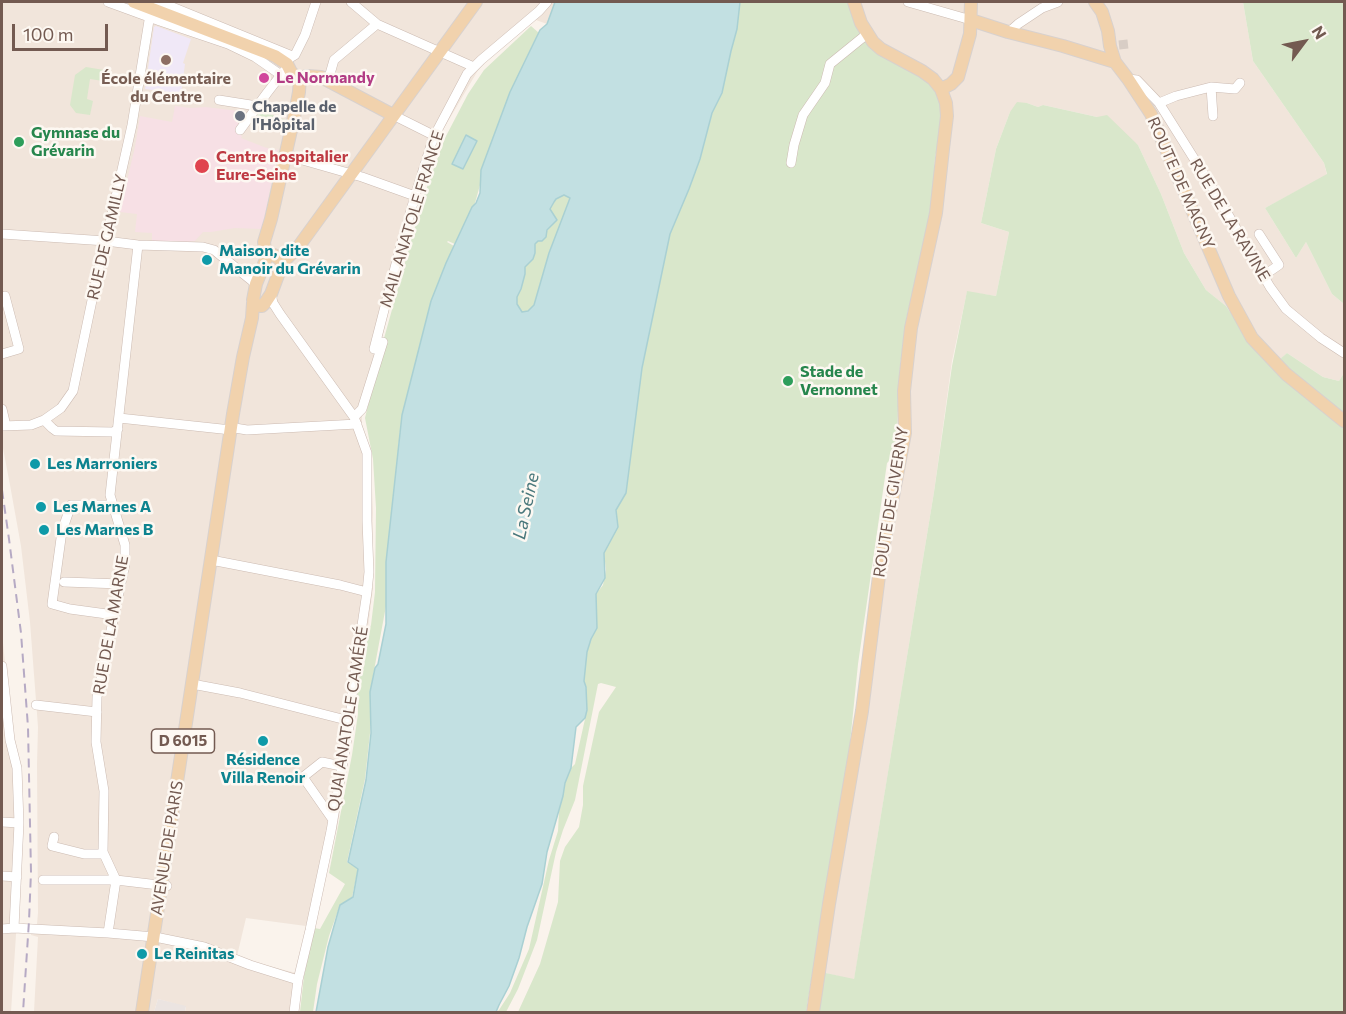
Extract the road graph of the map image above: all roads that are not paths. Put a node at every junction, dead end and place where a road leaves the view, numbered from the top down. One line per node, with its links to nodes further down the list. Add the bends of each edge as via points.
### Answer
1 (108, 2): 12 (street)
2 (134, 2): 12 (main road)
3 (315, 2): 19 (street, via 305,35)
4 (351, 2): 14 (street)
5 (476, 2): 17 (main road, D 6015)
6 (547, 2): 20 (street, MAIL ANATOLE FRANCE)
7 (854, 2): 16 (main road)
8 (908, 2): 13 (street)
9 (971, 2): 13 (main road)
10 (1058, 2): 15 (street, via 1042,8)
11 (1095, 2): 18 (main road, via 1114,46)
12 (153, 7): 19 (main road); 40 (street, RUE DE GAMILLY)
13 (971, 20): 15 (main road); 26 (main road, via 958,77)
14 (377, 24): 17 (street); 23 (street, via 334,60)
15 (1010, 33): 18 (main road)
16 (867, 34): 26 (main road, via 881,49 923,72); 35 (street, via 830,64 825,83 803,115)
17 (440, 52): 20 (street); 30 (main road, D 6015)
18 (1115, 62): 22 (main road, ROUTE DE MAGNY)
19 (289, 63): 21 (main road, via 291,72); 29 (street)
20 (474, 67): 33 (street, MAIL ANATOLE FRANCE)
21 (306, 77): 23 (main road); 34 (main road)
22 (1128, 79): 28 (street, RUE DE LA RAVINE, via 1137,80); 54 (main road, ROUTE DE MAGNY, via 1151,114 1236,310 1252,338 1286,374)
23 (327, 81): 30 (main road)
24 (1240, 83): 25 (street, via 1235,89)
25 (1211, 87): 28 (street); 31 (street)
26 (941, 89): 89 (main road, ROUTE DE GIVERNY, via 947,116 936,213 911,328 904,433 881,560 862,711)
27 (219, 100): 29 (street)
28 (1159, 103): 43 (street, RUE DE LA RAVINE)
29 (257, 106): 32 (street)
30 (393, 115): 33 (street); 36 (main road, D 6015)
31 (1212, 116)
32 (240, 130)
33 (435, 136): 37 (street, MAIL ANATOLE FRANCE)
34 (285, 155): 36 (street); 42 (main road, via 264,242)
35 (791, 163)
36 (349, 174): 37 (street); 42 (main road, D 6015, via 290,255)
37 (415, 196): 53 (street, MAIL ANATOLE FRANCE, via 374,349 383,342)
38 (2, 234): 40 (street)
39 (1260, 234): 43 (street, via 1279,266)
40 (106, 241): 41 (street); 52 (street, RUE DE GAMILLY, via 73,391 61,408)
41 (138, 245): 44 (street, via 214,250); 55 (street, RUE DE LA MARNE)
42 (275, 258): 44 (main road, D 6015); 45 (main road, D 6015)
43 (1263, 276): 49 (street, RUE DE LA RAVINE, via 1286,309)
44 (256, 284): 47 (main road, D 6015, via 253,295)
45 (271, 294): 47 (main road, D 6015); 48 (street, QUAI ANATOLE CAMÉRÉ)
46 (5, 296): 50 (street, via 19,349)
47 (257, 304): 48 (street, via 274,308); 57 (main road, AVENUE DE PARIS / D 6015, via 243,357)
48 (280, 314): 53 (street, QUAI ANATOLE CAMÉRÉ)
49 (1344, 353)
50 (2, 354)
51 (2, 409): 56 (street)
52 (44, 420): 55 (street, via 56,431 113,432); 56 (street)
53 (356, 421): 57 (street); 62 (street, QUAI ANATOLE CAMÉRÉ, via 367,453)
54 (1344, 422)
55 (118, 423): 57 (street); 58 (street, RUE DE LA MARNE, via 110,495)
56 (4, 426)
57 (231, 430): 59 (main road, AVENUE DE PARIS / D 6015)
58 (113, 505): 61 (street, RUE DE LA MARNE, via 124,545); 63 (street, via 71,505 62,531 52,604)
59 (214, 561): 62 (street); 65 (main road, AVENUE DE PARIS / D 6015)
60 (64, 582): 61 (street)
61 (121, 584): 63 (street, RUE DE LA MARNE)
62 (368, 592): 69 (street, QUAI ANATOLE CAMÉRÉ)
63 (114, 615): 68 (street, RUE DE LA MARNE)
64 (2, 666): 66 (street)
65 (195, 685): 69 (street); 80 (main road, AVENUE DE PARIS / D 6015)
66 (5, 701): 73 (street, via 17,768)
67 (36, 705): 68 (street)
68 (97, 711): 75 (street, RUE DE LA MARNE, via 96,742 104,790)
69 (350, 721): 70 (street, QUAI ANATOLE CAMÉRÉ)
70 (341, 766): 71 (street, QUAI ANATOLE CAMÉRÉ); 71 (street, via 322,762 303,777)
71 (333, 820): 85 (street, QUAI ANATOLE CAMÉRÉ)
72 (2, 822): 73 (street)
73 (19, 823): 77 (street)
74 (54, 837): 75 (street, via 52,846 84,854)
75 (104, 854): 79 (street, RUE DE LA MARNE)
76 (2, 876): 77 (street)
77 (17, 877): 81 (street)
78 (43, 880): 79 (street)
79 (116, 880): 80 (street); 83 (street)
80 (165, 886): 84 (main road, AVENUE DE PARIS / D 6015)
81 (14, 928): 82 (street); 83 (street)
82 (2, 929)
83 (108, 933): 84 (street)
84 (157, 938): 85 (street, via 204,947); 86 (main road, AVENUE DE PARIS / D 6015); 87 (main road, AVENUE DE PARIS / D 6015)
85 (298, 980): 88 (street, QUAI ANATOLE CAMÉRÉ)
86 (142, 1012)
87 (148, 1012)
88 (294, 1012)
89 (813, 1012)

